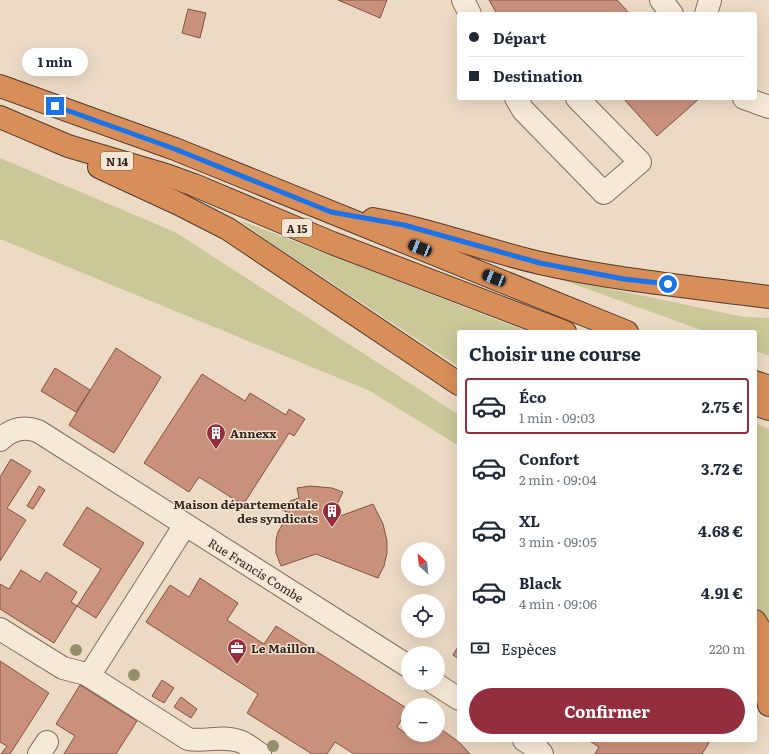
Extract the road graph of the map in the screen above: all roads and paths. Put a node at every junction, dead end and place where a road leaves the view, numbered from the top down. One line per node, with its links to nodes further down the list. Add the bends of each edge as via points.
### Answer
1 (462, 0): 4 (street)
2 (661, 0): 5 (street)
3 (710, 0): 6 (street)
4 (469, 12)
5 (670, 12)
6 (707, 12)
7 (0, 86): 14 (highway, N 14)
8 (517, 100): 9 (street, via 523,110 604,193 640,162)
9 (579, 100)
10 (750, 100): 11 (street)
11 (769, 107)
12 (0, 117): 13 (highway, N 14)
13 (68, 146): 15 (highway, N 14); 20 (highway, via 97,166 228,229)
14 (175, 149): 16 (highway, A 15)
15 (166, 175): 18 (highway, A 15, via 332,243)
16 (331, 212): 17 (highway, via 404,225 540,263 617,278); 19 (highway, A 15)
17 (769, 297)
18 (560, 330)
19 (622, 330)
20 (457, 383)
21 (757, 383): 22 (highway)
22 (769, 387)
23 (757, 405): 24 (highway)
24 (769, 409)
25 (0, 440): 26 (street, Rue Francis Combe, via 9,433 21,429 30,428 38,431)
26 (185, 525): 31 (street, Rue Francis Combe); 32 (street)
27 (757, 623): 29 (highway)
28 (0, 629): 32 (street, via 63,668)
29 (769, 644)
30 (757, 653): 35 (highway)
31 (401, 662)
32 (89, 676): 37 (street, via 181,735)
33 (445, 690): 34 (street)
34 (457, 698)
35 (769, 705)
36 (527, 742): 39 (street)
37 (190, 747): 38 (street, via 233,739)
38 (260, 754)
39 (542, 754)

